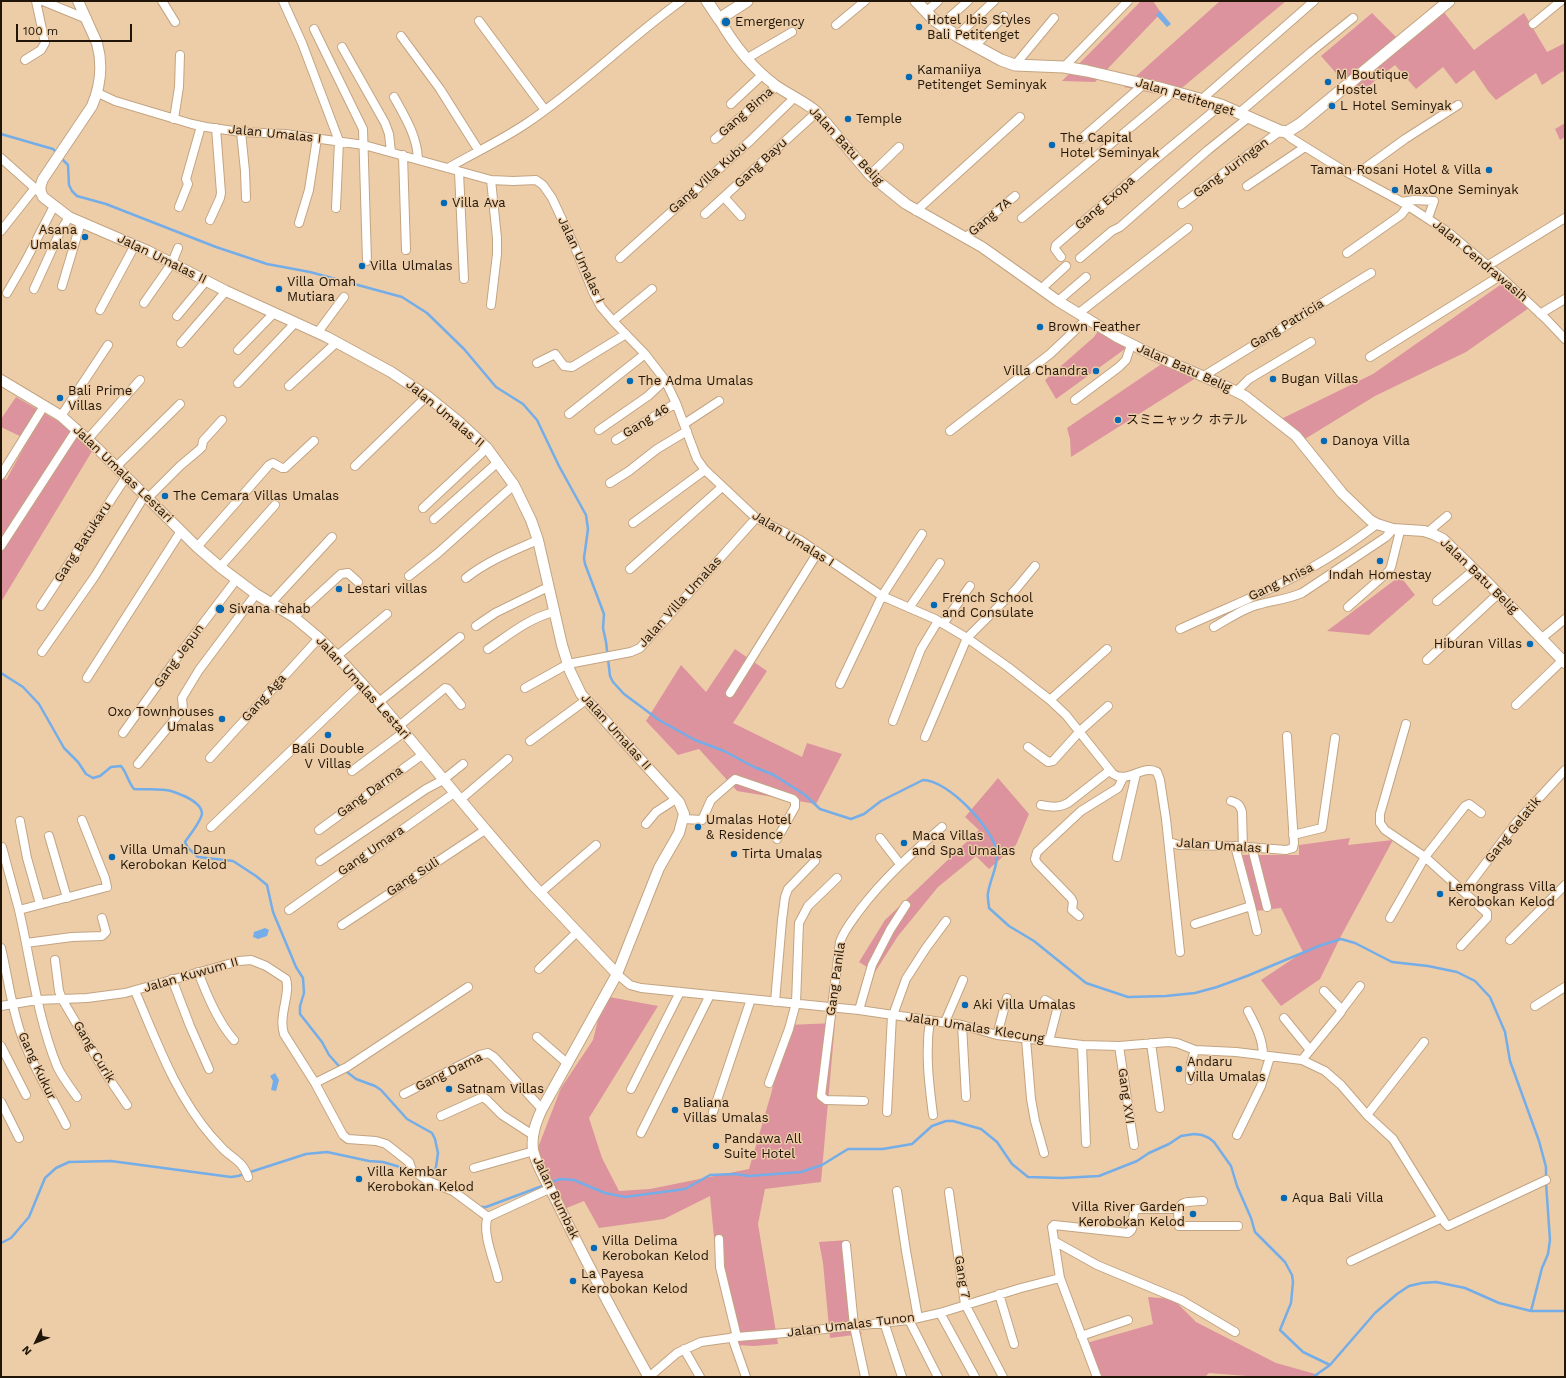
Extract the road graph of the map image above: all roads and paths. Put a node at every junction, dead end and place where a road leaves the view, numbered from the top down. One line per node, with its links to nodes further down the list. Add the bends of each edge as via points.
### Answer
1 (36, 1): 36 (street, via 45,43 41,50)
2 (43, 1): 22 (street)
3 (78, 1): 22 (street)
4 (162, 1): 25 (street)
5 (283, 1): 63 (street, via 302,43)
6 (681, 1): 51 (street, via 659,16)
7 (707, 1): 23 (main road)
8 (747, 1): 23 (main road)
9 (865, 1): 27 (street)
10 (916, 1): 18 (main road, Jalan Petitenget)
11 (938, 1): 18 (street)
12 (968, 1): 28 (street)
13 (994, 1): 32 (street)
14 (1128, 1): 39 (street)
15 (1314, 1): 47 (street)
16 (1449, 1): 59 (main road, via 1300,124)
17 (1561, 1): 26 (street)
18 (926, 12): 28 (main road, Jalan Petitenget)
19 (1004, 16): 34 (street)
20 (1054, 18): 38 (street)
21 (1353, 18): 53 (street, via 1312,51)
22 (87, 19): 44 (street, via 97,43 102,66)
23 (719, 19): 37 (street, Jalan Batu Belig)
24 (479, 21): 51 (street)
25 (175, 22)
26 (1533, 24)
27 (836, 25)
28 (941, 25): 32 (main road, Jalan Petitenget)
29 (314, 29): 64 (street, via 363,129)
30 (792, 32): 37 (street)
31 (401, 36): 67 (street, via 440,89)
32 (957, 36): 34 (main road, Jalan Petitenget)
33 (342, 47): 68 (street, via 385,124)
34 (974, 47): 38 (main road, Jalan Petitenget)
35 (180, 55): 55 (street)
36 (25, 60)
37 (746, 60): 40 (street, Jalan Batu Belig)
38 (1015, 65): 39 (main road, Jalan Petitenget)
39 (1064, 67): 41 (main road, Jalan Petitenget)
40 (762, 74): 42 (street, Jalan Batu Belig); 48 (street, Gang Bima)
41 (1144, 84): 43 (main road, Jalan Petitenget); 62 (street)
42 (777, 86): 46 (street, Jalan Batu Belig); 61 (street, Gang Bima)
43 (1173, 92): 47 (main road, Jalan Petitenget); 91 (street)
44 (98, 93): 55 (street, Jalan Umalas I); 78 (street)
45 (394, 97): 71 (street, via 408,122)
46 (795, 97): 52 (street, Jalan Batu Belig); 105 (street, Gang Villa Kubu)
47 (1202, 99): 50 (main road, Jalan Petitenget)
48 (731, 104)
49 (1458, 104): 75 (street)
50 (1221, 105): 53 (main road, Jalan Petitenget); 104 (street, Gang Exopa, via 1056,245 1055,249)
51 (545, 110): 67 (street)
52 (817, 112): 74 (street, Jalan Batu Belig); 80 (street, Gang Bayu)
53 (1244, 115): 59 (main road, Jalan Petitenget); 106 (street, via 1120,228 1112,231)
54 (1020, 117): 87 (street)
55 (174, 119): 56 (street, Jalan Umalas I)
56 (200, 126): 57 (street, Jalan Umalas I); 85 (street, via 186,179 188,184)
57 (216, 128): 58 (street, Jalan Umalas I); 94 (street, via 221,193)
58 (240, 132): 60 (street, Jalan Umalas I); 81 (street)
59 (1282, 132): 66 (street, Jalan Cendrawasih); 82 (street, Gang Juringan)
60 (317, 138): 63 (street, Jalan Umalas I); 96 (street)
61 (715, 139)
62 (1081, 139)
63 (339, 141): 64 (street, Jalan Umalas I); 86 (street)
64 (364, 145): 68 (street, Jalan Umalas I); 107 (street)
65 (899, 147): 74 (street)
66 (1305, 147): 75 (street, Jalan Cendrawasih); 77 (street)
67 (479, 151): 72 (street)
68 (391, 152): 69 (street, Jalan Umalas I)
69 (403, 155): 71 (street, Jalan Umalas I); 102 (street)
70 (1, 158): 78 (street)
71 (418, 159): 72 (street, Jalan Umalas I)
72 (448, 168): 73 (street, Jalan Umalas I)
73 (459, 172): 76 (street, Jalan Umalas I); 114 (street)
74 (870, 175): 87 (street, Jalan Batu Belig)
75 (1354, 176): 83 (street, Jalan Cendrawasih)
76 (490, 180): 126 (street, via 497,238); 132 (street, Jalan Umalas I, via 536,180 543,185 552,198 574,245 593,292)
77 (1247, 186)
78 (38, 190): 84 (street, Jalan Umalas II); 98 (street)
79 (1015, 196): 99 (street, Gang 7A)
80 (724, 197): 88 (street, Gang Bayu); 90 (street)
81 (246, 198)
82 (1182, 204)
83 (1405, 204): 92 (street, Jalan Cendrawasih); 92 (street, via 1414,200 1434,201); 103 (street, via 1401,214)
84 (54, 206): 89 (street, Jalan Umalas II); 121 (street)
85 (179, 207)
86 (336, 208)
87 (916, 211): 99 (street, Jalan Batu Belig)
88 (705, 214)
89 (69, 216): 95 (street, Jalan Umalas II); 118 (street)
90 (741, 216)
91 (1022, 218)
92 (1428, 218): 110 (street, Jalan Cendrawasih)
93 (1565, 218): 110 (street)
94 (210, 220)
95 (81, 222): 100 (street, Jalan Umalas II); 116 (street)
96 (299, 223)
97 (1188, 228): 131 (street)
98 (1, 231)
99 (965, 238): 117 (street, Jalan Batu Belig, via 994,254)
100 (135, 245): 108 (street, Jalan Umalas II); 127 (street)
101 (178, 248): 108 (street)
102 (406, 250)
103 (1348, 253)
104 (1060, 257)
105 (620, 258)
106 (1080, 258)
107 (367, 261)
108 (172, 263): 115 (street, Jalan Umalas II); 125 (street)
109 (1066, 266): 117 (street)
110 (1487, 266): 112 (street, Jalan Cendrawasih)
111 (1371, 273): 146 (street, Gang Patricia, via 1241,352)
112 (1500, 276): 129 (street, Jalan Cendrawasih); 144 (street)
113 (1086, 277): 124 (street)
114 (464, 279)
115 (206, 281): 120 (street, Jalan Umalas II); 130 (street)
116 (62, 286)
117 (1042, 288): 124 (street, Jalan Batu Belig)
118 (34, 289)
119 (652, 289): 132 (street)
120 (226, 291): 128 (street, Jalan Umalas II); 139 (street)
121 (7, 293)
122 (344, 297): 134 (street)
123 (1565, 299): 129 (street)
124 (1058, 300): 131 (street, Jalan Batu Belig)
125 (144, 303)
126 (491, 305)
127 (100, 310)
128 (274, 313): 133 (street, Jalan Umalas II); 142 (street)
129 (1540, 314): 136 (street, Jalan Cendrawasih)
130 (177, 316)
131 (1084, 316): 140 (street, Jalan Batu Belig); 165 (street, via 1050,354)
132 (613, 322): 135 (street, Jalan Umalas I)
133 (295, 323): 134 (street, Jalan Umalas II); 150 (street)
134 (318, 332): 137 (street, Jalan Umalas II)
135 (626, 334): 143 (street, Jalan Umalas I); 145 (street, via 572,366 564,366 555,354)
136 (1565, 339)
137 (337, 342): 151 (street); 153 (street, Jalan Umalas II, via 391,372)
138 (1311, 342): 152 (street, via 1249,379)
139 (181, 343)
140 (1131, 344): 146 (street, Jalan Batu Belig); 154 (street, via 1126,360 1119,367)
141 (108, 345): 160 (street)
142 (238, 350)
143 (645, 354): 149 (street, Jalan Umalas I); 159 (street)
144 (1370, 358)
145 (537, 363)
146 (1205, 377): 152 (street, Jalan Batu Belig)
147 (1, 380): 158 (street, Jalan Umalas Lestari)
148 (140, 380): 166 (street)
149 (665, 380): 156 (street, Jalan Umalas I); 164 (street, via 648,396)
150 (238, 383)
151 (289, 386)
152 (1236, 392): 186 (street, Jalan Batu Belig, via 1245,396 1296,436 1342,492 1364,515)
153 (427, 396): 169 (street, Jalan Umalas II); 171 (street)
154 (1075, 400)
155 (719, 401): 162 (street)
156 (676, 402): 162 (street, Jalan Umalas I); 167 (street, Gang 46)
157 (180, 404): 172 (street)
158 (44, 406): 160 (street, Jalan Umalas Lestari); 174 (street)
159 (569, 414)
160 (61, 416): 163 (street, Jalan Umalas Lestari)
161 (222, 420): 179 (street, via 203,441 202,447)
162 (685, 428): 173 (street, Jalan Umalas I, via 697,459); 176 (street)
163 (77, 429): 166 (street, Jalan Umalas Lestari); 193 (street)
164 (598, 430)
165 (950, 431)
166 (88, 439): 172 (street, Jalan Umalas Lestari)
167 (616, 440)
168 (314, 442): 194 (street, via 284,468 273,463 269,465)
169 (487, 448): 170 (street, Jalan Umalas II); 181 (street)
170 (498, 462): 177 (street, Jalan Umalas II); 184 (street)
171 (354, 466)
172 (116, 467): 175 (street, Jalan Umalas Lestari)
173 (705, 470): 178 (street, Jalan Umalas I); 185 (street)
174 (1, 475)
175 (126, 477): 179 (street, Jalan Umalas Lestari); 212 (street, Gang Batukaru)
176 (610, 483)
177 (514, 485): 192 (street, Jalan Umalas II); 201 (street)
178 (722, 487): 183 (street, Jalan Umalas I); 199 (street)
179 (146, 497): 188 (street, Jalan Umalas Lestari); 229 (street)
180 (275, 505): 198 (street)
181 (423, 508)
182 (1447, 516): 189 (street)
183 (756, 518): 195 (street, Jalan Umalas I); 233 (street, Jalan Villa Umalas, via 640,648)
184 (434, 519)
185 (633, 523)
186 (1377, 524): 187 (street, Jalan Batu Belig); 222 (street, Gang Anisa, via 1310,569)
187 (1396, 530): 189 (street, Jalan Batu Belig); 213 (street, via 1389,571); 221 (street, via 1302,593 1244,610)
188 (181, 531): 194 (street, Jalan Umalas Lestari); 234 (street)
189 (1428, 532): 200 (street, Jalan Batu Belig, via 1443,539)
190 (922, 534): 209 (street)
191 (332, 537): 211 (street)
192 (538, 540): 202 (street, via 495,560); 206 (street, Jalan Umalas II)
193 (1, 546)
194 (197, 547): 198 (street, Jalan Umalas Lestari)
195 (818, 552): 209 (street, Jalan Umalas I); 238 (street)
196 (940, 563): 214 (street)
197 (1036, 566): 225 (street)
198 (220, 567): 203 (street, Jalan Umalas Lestari)
199 (630, 569)
200 (1475, 569): 208 (street, Jalan Batu Belig); 210 (street)
201 (409, 576)
202 (466, 578)
203 (236, 580): 207 (street, Jalan Umalas Lestari); 249 (street, Gang Jepun)
204 (358, 582): 217 (street, via 348,573 341,574)
205 (970, 586): 219 (street)
206 (548, 587): 215 (street, Jalan Umalas II); 220 (street, via 495,613)
207 (256, 594): 211 (street, Jalan Umalas Lestari); 258 (street, via 188,687 182,698 183,709)
208 (1498, 594): 226 (street, Jalan Batu Belig); 231 (street)
209 (882, 596): 214 (street, Jalan Umalas I); 236 (street)
210 (1437, 602)
211 (271, 603): 217 (street, Jalan Umalas Lestari)
212 (41, 606)
213 (1348, 607)
214 (909, 608): 219 (street, Jalan Umalas I)
215 (554, 612): 227 (street, via 527,624); 233 (street, Jalan Umalas II)
216 (387, 614): 230 (street)
217 (294, 617): 224 (street, Jalan Umalas Lestari)
218 (1565, 618): 226 (street)
219 (940, 622): 225 (street, Jalan Umalas I); 245 (street, via 921,650)
220 (476, 626)
221 (1214, 627)
222 (1180, 630)
223 (460, 637): 241 (street)
224 (319, 638): 230 (street, Jalan Umalas Lestari); 256 (street, Gang Aga)
225 (967, 638): 240 (street, Jalan Umalas I); 251 (street)
226 (1542, 638): 232 (street, Jalan Batu Belig)
227 (488, 649)
228 (1107, 649): 240 (street)
229 (42, 652)
230 (337, 656): 235 (street, Jalan Umalas Lestari)
231 (1427, 660)
232 (1564, 660): 243 (street)
233 (568, 664): 237 (street, Jalan Villa Umalas); 239 (street, Jalan Umalas II)
234 (87, 678)
235 (362, 683): 241 (street, Jalan Umalas Lestari); 275 (street)
236 (840, 684)
237 (525, 688)
238 (730, 693)
239 (586, 700): 253 (street); 267 (street, Jalan Umalas II)
240 (1050, 700): 248 (street, Jalan Umalas I)
241 (379, 702): 247 (street, Jalan Umalas Lestari)
242 (461, 705): 247 (street, via 445,688)
243 (1516, 705)
244 (1108, 706): 248 (street)
245 (893, 721)
246 (1406, 724): 288 (street, via 1380,818 1385,830)
247 (401, 729): 255 (street, Jalan Umalas Lestari); 261 (street)
248 (1080, 731): 254 (street, via 1051,762); 262 (street, Jalan Umalas I)
249 (123, 733)
250 (1287, 736): 279 (street, Jalan Umalas I)
251 (925, 737)
252 (1335, 738): 279 (street, via 1322,828)
253 (530, 741)
254 (1028, 747)
255 (422, 755): 265 (street, Jalan Umalas Lestari); 277 (street, Gang Darma)
256 (210, 758)
257 (508, 759): 266 (street, Gang Umara)
258 (138, 764)
259 (463, 764): 265 (street)
260 (1565, 770): 295 (street, Gang Gelatik, via 1516,823)
261 (352, 771)
262 (1109, 771): 264 (street, Jalan Umalas I, via 1116,777); 269 (street, via 1062,806)
263 (1136, 774): 264 (street, Jalan Umalas I); 283 (street, Jalan Umalas I, via 1150,769 1159,775); 289 (street)
264 (1123, 778): 304 (street, via 1118,788 1081,811 1036,855 1037,863 1071,898 1072,910)
265 (443, 780): 266 (street, Jalan Umalas Lestari); 290 (street)
266 (457, 797): 278 (street, Jalan Umalas Lestari); 303 (street, Gang Umara)
267 (676, 799): 271 (street, Jalan Umalas II, via 683,811); 274 (street, via 656,812)
268 (1231, 801): 287 (street, via 1237,803 1242,812)
269 (1040, 805)
270 (1481, 813): 288 (street, via 1469,804 1465,806)
271 (684, 819): 282 (street, via 702,820 711,800 735,779 793,798 795,807); 320 (street, via 659,868)
272 (82, 820): 297 (street, via 107,887)
273 (20, 821): 298 (street)
274 (646, 824)
275 (211, 827)
276 (942, 827): 292 (street, Gang Panila)
277 (319, 830)
278 (485, 830): 296 (street, Jalan Umalas Lestari); 309 (street, Gang Suli)
279 (1293, 834): 287 (street, Jalan Umalas I, via 1294,846 1290,850)
280 (49, 836): 297 (street)
281 (880, 838): 292 (street)
282 (777, 839)
283 (1169, 842): 285 (street, Jalan Umalas I, via 1179,845); 316 (street)
284 (596, 844): 296 (street)
285 (1235, 846): 287 (street, Jalan Umalas I); 300 (street)
286 (2, 847): 302 (street)
287 (1248, 848): 301 (street)
288 (1426, 857): 295 (street); 306 (street)
289 (1117, 858)
290 (320, 861)
291 (815, 861): 335 (street, via 788,889 785,897)
292 (900, 864): 340 (street, Gang Panila, via 865,903 842,936)
293 (837, 878): 336 (street, via 808,906 799,923)
294 (1565, 885): 312 (street)
295 (1464, 892): 314 (street, via 1488,915)
296 (540, 893): 311 (street, Jalan Umalas Lestari)
297 (67, 898): 298 (street)
298 (40, 904): 302 (street)
299 (906, 905): 341 (street, via 872,965)
300 (1251, 906): 308 (street); 310 (street)
301 (1267, 907)
302 (18, 910): 313 (street)
303 (289, 910)
304 (1079, 916)
305 (102, 918): 313 (street, via 106,932 102,936)
306 (1390, 918)
307 (946, 922): 344 (street, via 908,975)
308 (1195, 924)
309 (342, 925)
310 (1257, 931)
311 (577, 932): 318 (street); 320 (street, Jalan Umalas Lestari)
312 (1510, 940)
313 (26, 943): 333 (street)
314 (1461, 946)
315 (1, 948): 338 (street, Gang Kukur)
316 (1180, 952)
317 (55, 960): 331 (street, Gang Curik)
318 (539, 970)
319 (198, 972): 321 (street, Jalan Kuwum II); 352 (street); 366 (street, Jalan Kuwum II, via 251,960 285,978 287,986 281,1026)
320 (617, 974): 328 (street, Jalan Umalas Klecung, via 630,985); 363 (street, Jalan Bumbak)
321 (172, 979): 326 (street, Jalan Kuwum II); 364 (street)
322 (963, 980): 347 (street)
323 (1360, 986): 343 (street)
324 (468, 987): 366 (street, via 347,1067)
325 (1565, 987): 339 (street)
326 (135, 991): 331 (street, Jalan Kuwum II); 393 (street, via 182,1096 224,1150 242,1164)
327 (1324, 991): 343 (street)
328 (680, 992): 329 (street, Jalan Umalas Klecung); 368 (street)
329 (710, 995): 332 (street, Jalan Umalas Klecung); 384 (street)
330 (1007, 998): 349 (street)
331 (62, 999): 333 (street, Jalan Kuwum II); 375 (street, Gang Curik, via 106,1074)
332 (751, 999): 335 (street, Jalan Umalas Klecung); 378 (street)
333 (37, 1000): 338 (street, Jalan Kuwum II); 371 (street, via 58,1067)
334 (1045, 1000): 353 (street, via 1057,1010)
335 (775, 1002): 336 (street, Jalan Umalas Klecung)
336 (796, 1003): 340 (street, Jalan Umalas Klecung); 367 (street)
337 (1, 1006): 338 (street, Jalan Kuwum II)
338 (12, 1006): 383 (street, Gang Kukur, via 35,1066)
339 (1535, 1006)
340 (832, 1008): 341 (street, Jalan Umalas Klecung); 374 (street, Gang Panila, via 821,1097 826,1100)
341 (860, 1010): 344 (street, Jalan Umalas Klecung)
342 (1248, 1011): 361 (street)
343 (1341, 1011): 360 (street)
344 (893, 1015): 346 (street, Jalan Umalas Klecung); 379 (street)
345 (1284, 1018): 360 (street)
346 (930, 1020): 347 (street, Jalan Umalas Klecung); 380 (street, via 928,1046)
347 (945, 1022): 348 (street, Jalan Umalas Klecung)
348 (962, 1025): 349 (street, Jalan Umalas Klecung); 372 (street)
349 (996, 1035): 351 (street, Jalan Umalas Klecung)
350 (537, 1037): 363 (street)
351 (1026, 1039): 353 (street, Jalan Umalas Klecung); 391 (street, via 1033,1110)
352 (234, 1040)
353 (1049, 1041): 356 (street, Jalan Umalas Klecung)
354 (1424, 1042): 381 (street)
355 (1151, 1043): 358 (street, Jalan Umalas Klecung); 359 (street, Jalan Umalas Klecung, via 1174,1042); 376 (street)
356 (1082, 1045): 358 (street, Jalan Umalas Klecung); 388 (street)
357 (1, 1046): 370 (street)
358 (1119, 1046): 389 (street, Gang XVI)
359 (1195, 1050): 361 (street, Jalan Umalas Klecung); 365 (street)
360 (1310, 1050): 362 (street)
361 (1267, 1056): 362 (street, Jalan Umalas Klecung); 386 (street, via 1261,1086)
362 (1302, 1060): 381 (street, Jalan Umalas Klecung, via 1325,1071)
363 (568, 1064): 377 (street, Jalan Bumbak)
364 (209, 1069)
365 (1190, 1080)
366 (315, 1083): 400 (street, via 345,1137 381,1142 428,1181 453,1191)
367 (770, 1083)
368 (631, 1089)
369 (404, 1094): 377 (street, Gang Dama, via 488,1053)
370 (26, 1095)
371 (77, 1097)
372 (966, 1097)
373 (1, 1102): 387 (street)
374 (864, 1102)
375 (127, 1104)
376 (1160, 1108)
377 (542, 1109): 385 (street, Jalan Bumbak)
378 (713, 1112)
379 (887, 1112)
380 (933, 1115)
381 (1367, 1115): 401 (street, Jalan Umalas Klecung, via 1397,1145)
382 (441, 1116): 385 (street, via 483,1097 502,1115)
383 (66, 1125)
384 (641, 1133)
385 (533, 1135): 390 (street, Jalan Bumbak)
386 (1237, 1135)
387 (19, 1138)
388 (1086, 1143)
389 (1134, 1145)
390 (534, 1151): 392 (street); 395 (street, Jalan Bumbak)
391 (1044, 1153)
392 (474, 1168)
393 (248, 1177)
394 (1546, 1180): 401 (street, Jalan Umalas Klecung, via 1448,1226)
395 (551, 1188): 400 (street); 422 (street, Jalan Bumbak)
396 (897, 1191): 412 (street)
397 (949, 1192): 410 (street, Gang 7)
398 (1203, 1201): 399 (street, via 1185,1202 1180,1204)
399 (1178, 1209): 402 (street, via 1180,1226); 404 (street, via 1136,1209 1132,1228 1126,1234 1054,1225)
400 (488, 1217): 407 (street, via 486,1230)
401 (1442, 1218): 406 (street)
402 (1238, 1226)
403 (719, 1239): 419 (street, via 720,1267)
404 (1054, 1241): 408 (street); 417 (street, via 1097,1265 1181,1300)
405 (846, 1245): 416 (street)
406 (1351, 1261)
407 (498, 1278)
408 (1060, 1278): 409 (street, Jalan Umalas Tunon); 418 (street)
409 (1000, 1294): 410 (street, Jalan Umalas Tunon); 420 (street)
410 (965, 1304): 411 (street, Jalan Umalas Tunon); 429 (street, Gang 7)
411 (940, 1313): 412 (street, Jalan Umalas Tunon); 428 (street)
412 (918, 1318): 413 (street, Jalan Umalas Tunon)
413 (909, 1320): 415 (street, Jalan Umalas Tunon); 427 (street)
414 (1128, 1320): 418 (street)
415 (884, 1322): 416 (street, Jalan Umalas Tunon); 426 (street)
416 (854, 1326): 419 (street, Jalan Umalas Tunon); 425 (street)
417 (1235, 1332)
418 (1081, 1336): 430 (street)
419 (735, 1337): 421 (street, Jalan Umalas Tunon, via 701,1342); 424 (street)
420 (1014, 1344)
421 (684, 1349): 422 (street, Jalan Umalas Tunon); 423 (street)
422 (648, 1377)
423 (700, 1377)
424 (746, 1377)
425 (865, 1377)
426 (902, 1377)
427 (938, 1377)
428 (975, 1377)
429 (1003, 1377)
430 (1097, 1377)

